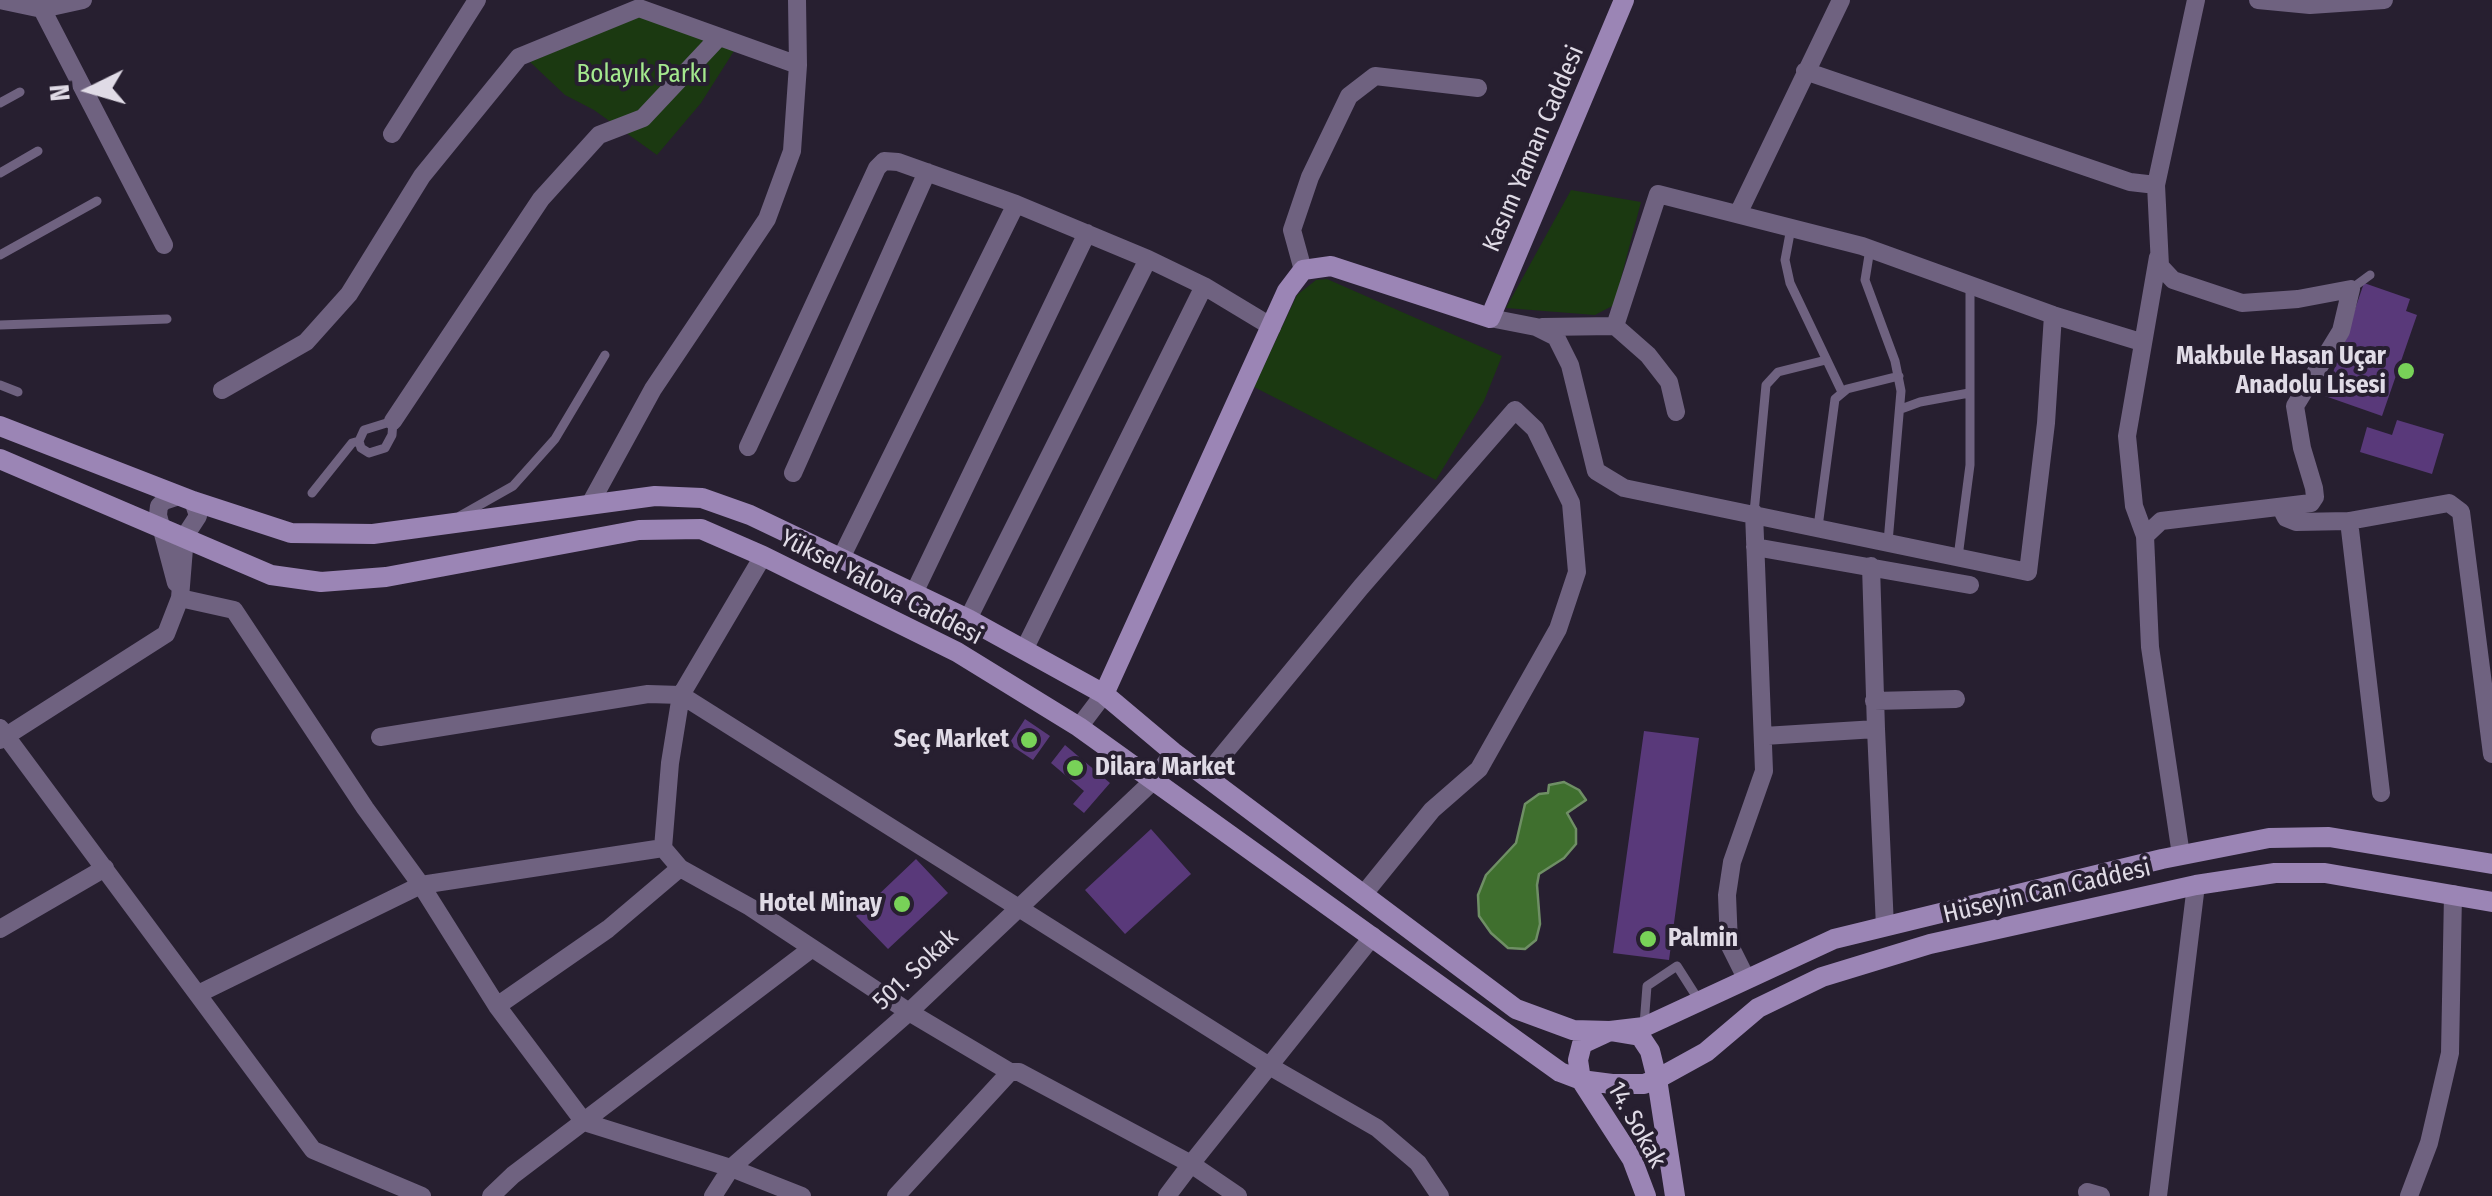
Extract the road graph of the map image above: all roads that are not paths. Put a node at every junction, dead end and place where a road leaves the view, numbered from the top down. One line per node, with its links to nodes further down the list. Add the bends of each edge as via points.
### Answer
1 (0, 0): 10 (street)
2 (83, 0): 10 (street)
3 (476, 0): 17 (street)
4 (797, 0): 12 (street)
5 (1624, 0): 38 (main road, Kasım Yaman Caddesi)
6 (1841, 0): 13 (street)
7 (2196, 0): 21 (street)
8 (2258, 0): 9 (street)
9 (2384, 0)
10 (42, 4): 27 (street)
11 (719, 37): 12 (street); 49 (street, via 639,8 519,57 422,176 349,294 306,342); 55 (street, via 643,118 600,135 541,200)
12 (798, 66): 63 (street, via 792,151 767,219 653,389)
13 (1804, 71): 21 (street, via 2130,182); 24 (street)
14 (1478, 88): 32 (street, via 1375,76 1349,96 1292,230)
15 (20, 92): 16 (lane)
16 (0, 103)
17 (392, 134)
18 (38, 151): 20 (lane)
19 (927, 172): 23 (street); 58 (street, via 898,162 877,168); 60 (street)
20 (0, 173)
21 (2156, 185): 30 (street)
22 (97, 202): 29 (lane)
23 (1016, 204): 26 (street); 75 (street)
24 (1738, 214): 25 (street); 41 (street, via 1658,194)
25 (1790, 228): 28 (street); 46 (lane, via 1790,283)
26 (1087, 233): 31 (street); 79 (street)
27 (164, 245)
28 (1870, 249): 34 (street); 47 (lane, via 1865,280)
29 (0, 255)
30 (2158, 256): 36 (street, via 2173,280 2242,304); 44 (street)
31 (1148, 259): 35 (street); 81 (street)
32 (1303, 270): 38 (main road, via 1331,266); 42 (main road)
33 (2370, 275): 36 (lane)
34 (1970, 285): 37 (street); 52 (lane)
35 (1204, 286): 42 (street); 82 (street)
36 (2350, 289): 64 (street, via 2342,331 2296,406 2315,496 2311,503)
37 (2053, 314): 44 (street); 76 (street, via 2028,572)
38 (1490, 318): 43 (street)
39 (166, 319): 40 (lane)
40 (0, 325)
41 (1615, 326): 43 (street); 54 (street, via 1669,382)
42 (1272, 327): 83 (main road)
43 (1536, 327): 65 (street, via 1556,338 1570,365 1596,471 1624,488)
44 (2141, 342): 71 (street, via 2128,436 2134,506)
45 (605, 355): 68 (lane, via 555,439 513,486)
46 (1826, 360): 51 (lane); 65 (lane, via 1778,372 1766,384)
47 (1899, 376): 51 (lane); 53 (lane)
48 (0, 385): 50 (lane)
49 (222, 390)
50 (18, 392)
51 (1842, 392): 69 (lane, via 1833,403)
52 (1969, 393): 53 (lane); 76 (lane, via 1970,465)
53 (1901, 409): 72 (lane)
54 (1676, 412)
55 (392, 421): 57 (lane, via 364,430); 57 (lane, via 385,448 370,453)
56 (0, 426): 62 (main road, Yüksel Yalova Caddesi)
57 (359, 441): 61 (lane)
58 (748, 447)
59 (0, 459): 67 (main road, Yüksel Yalova Caddesi)
60 (793, 473)
61 (312, 493)
62 (186, 499): 67 (street, via 164,501); 68 (main road, Yüksel Yalova Caddesi, via 291,532); 70 (street, via 198,516)
63 (590, 504): 68 (main road, Yüksel Yalova Caddesi); 75 (main road, Yüksel Yalova Caddesi, via 702,498)
64 (2280, 508): 66 (street, via 2296,522); 71 (street, via 2162,521)
65 (1754, 513): 69 (street); 73 (street)
66 (2350, 521): 93 (street, via 2449,503 2460,512); 96 (street)
67 (160, 525): 70 (main road, Yüksel Yalova Caddesi); 80 (street)
68 (440, 527)
69 (1818, 527): 72 (street)
70 (185, 536): 74 (main road, Yüksel Yalova Caddesi, via 271,574 321,582 639,530 701,529); 80 (street)
71 (2145, 536): 98 (street, via 2150,647)
72 (1888, 542): 76 (street)
73 (1755, 547): 77 (street); 91 (street)
74 (763, 556): 84 (street); 87 (main road, Yüksel Yalova Caddesi, via 956,652)
75 (840, 558): 79 (main road, Yüksel Yalova Caddesi)
76 (1958, 558)
77 (1871, 566): 78 (street); 86 (street)
78 (1970, 584)
79 (914, 592): 81 (main road, Yüksel Yalova Caddesi)
80 (180, 598): 89 (street, via 166,634); 102 (street, via 234,610)
81 (968, 619): 82 (main road, Yüksel Yalova Caddesi)
82 (1024, 650): 83 (main road, Yüksel Yalova Caddesi)
83 (1104, 694): 87 (street); 92 (main road, Yüksel Yalova Caddesi)
84 (680, 696): 90 (street, via 648,694); 97 (street); 107 (street)
85 (1956, 699): 86 (street)
86 (1874, 701): 88 (street)
87 (1079, 727): 95 (main road, Yüksel Yalova Caddesi)
88 (1876, 729): 91 (street); 108 (street)
89 (2, 735): 100 (street)
90 (380, 736)
91 (1764, 736): 112 (street, via 1764,770 1727,896 1728,944)
92 (1173, 752): 94 (main road, Yüksel Yalova Caddesi); 95 (street, 501. Sokak)
93 (2492, 754)
94 (1208, 774): 105 (main road, Yüksel Yalova Caddesi); 105 (street, via 1515,410 1535,428 1571,503 1577,572 1558,629 1479,770 1432,810)
95 (1154, 780): 107 (street, 501. Sokak); 110 (main road, Yüksel Yalova Caddesi)
96 (2382, 793)
97 (663, 848): 101 (street); 102 (street)
98 (2181, 855): 99 (main road, Hüseyin Can Caddesi, via 2269,838 2329,837); 108 (main road, Hüseyin Can Caddesi)
99 (2492, 864)
100 (105, 868): 109 (street); 113 (street)
101 (680, 868): 111 (street); 115 (street, via 608,929)
102 (421, 884): 113 (street); 115 (street)
103 (2196, 884): 104 (main road, Hüseyin Can Caddesi, via 2325,873); 119 (main road, Hüseyin Can Caddesi, via 1930,944 1822,977 1758,1008); 138 (street)
104 (2453, 894): 106 (main road, Hüseyin Can Caddesi); 139 (street, via 2450,1053)
105 (1364, 895): 118 (main road, Yüksel Yalova Caddesi, via 1516,1009 1572,1030)
106 (2492, 902)
107 (1020, 907): 116 (street, 501. Sokak); 120 (street)
108 (1884, 927): 112 (main road, Hüseyin Can Caddesi, via 1834,939)
109 (0, 929)
110 (1373, 936): 120 (street); 122 (main road, Yüksel Yalova Caddesi, via 1560,1072)
111 (810, 949): 116 (street); 124 (street)
112 (1746, 978): 114 (main road, Hüseyin Can Caddesi)
113 (198, 994): 128 (street, via 313,1150)
114 (1699, 1002): 117 (main road, Hüseyin Can Caddesi); 117 (lane, via 1676,966 1647,986)
115 (496, 1006): 124 (street)
116 (909, 1012): 121 (street); 127 (street, 501. Sokak)
117 (1644, 1027): 118 (main road, Yüksel Yalova Caddesi)
118 (1610, 1031): 122 (main road, via 1582,1044); 123 (main road, via 1640,1036 1650,1051)
119 (1706, 1052): 123 (main road, Hüseyin Can Caddesi); 125 (main road, via 1674,1088)
120 (1271, 1067): 126 (street); 135 (street, via 1377,1128 1418,1163)
121 (1010, 1072): 126 (street); 132 (street)
122 (1581, 1080): 123 (main road, Yüksel Yalova Caddesi); 136 (main road, 14. Sokak, via 1632,1160)
123 (1651, 1082): 125 (main road)
124 (584, 1122): 127 (street); 129 (street)
125 (1666, 1128): 137 (main road)
126 (1192, 1164): 133 (street); 134 (street)
127 (730, 1168): 130 (street, 501. Sokak); 131 (street)
128 (422, 1196)
129 (491, 1196)
130 (714, 1196)
131 (802, 1196)
132 (896, 1196)
133 (1167, 1196)
134 (1238, 1196)
135 (1440, 1196)
136 (1646, 1196)
137 (1675, 1196)
138 (2158, 1196)
139 (2409, 1196)

